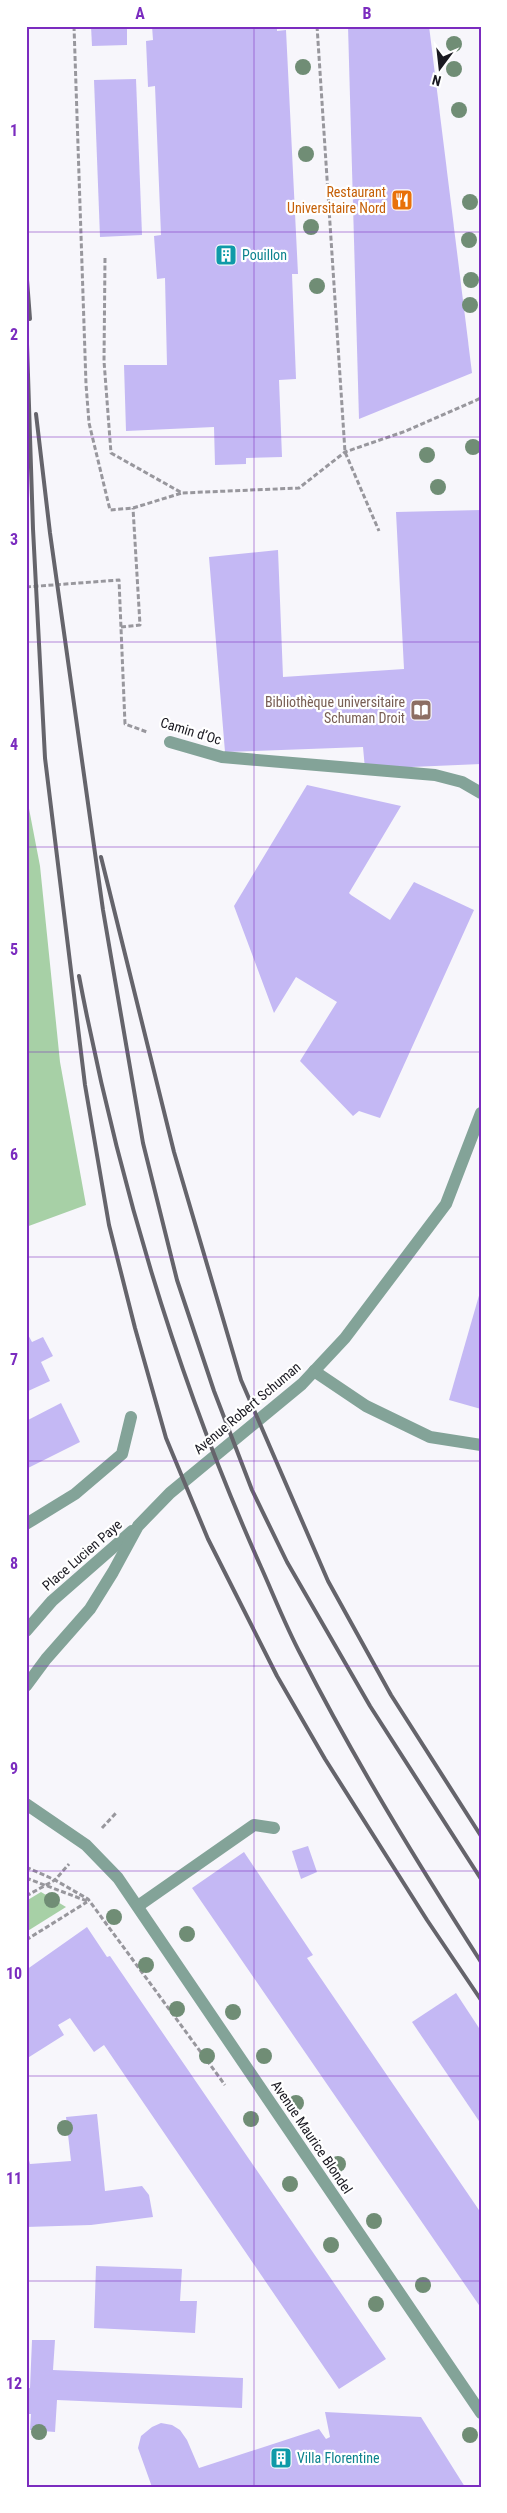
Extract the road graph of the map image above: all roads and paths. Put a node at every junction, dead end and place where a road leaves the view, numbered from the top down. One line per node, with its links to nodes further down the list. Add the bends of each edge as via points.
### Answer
1 (74, 26): 7 (path, via 89,423 110,510)
2 (317, 26): 5 (path)
3 (105, 258): 6 (path, via 104,361 111,453)
4 (481, 398): 5 (path, via 406,431)
5 (345, 452): 6 (path, via 299,488); 8 (path)
6 (182, 493): 7 (path)
7 (133, 508): 10 (path, via 140,625)
8 (379, 531)
9 (26, 587): 10 (path, Camin d’Oc, via 119,580)
10 (121, 627): 11 (path, Camin d’Oc, via 125,724)
11 (170, 742): 12 (street, Camin d’Oc, via 222,756 435,775 462,782)
12 (481, 793)
13 (480, 1115): 14 (street, Avenue Robert Schuman, via 446,1204 351,1330)
14 (314, 1371): 16 (street, via 366,1406 423,1434); 18 (street, Avenue Robert Schuman, via 286,1398 170,1493)
15 (131, 1417): 17 (street, via 122,1454 75,1494)
16 (481, 1445)
17 (26, 1524)
18 (138, 1526): 19 (street, Place Lucien Paye, via 52,1601); 20 (street, Avenue Robert Schuman, via 90,1609)
19 (26, 1631)
20 (26, 1686)
21 (26, 1804): 25 (street, Avenue Maurice Blondel, via 86,1845 118,1878)
22 (274, 1828): 25 (street, via 254,1825)
23 (26, 1868): 26 (path, via 88,1899)
24 (26, 1878): 27 (path, via 88,1902)
25 (138, 1906): 28 (street, Avenue Maurice Blondel)
26 (98, 1910)
27 (26, 1940)
28 (481, 2413)

